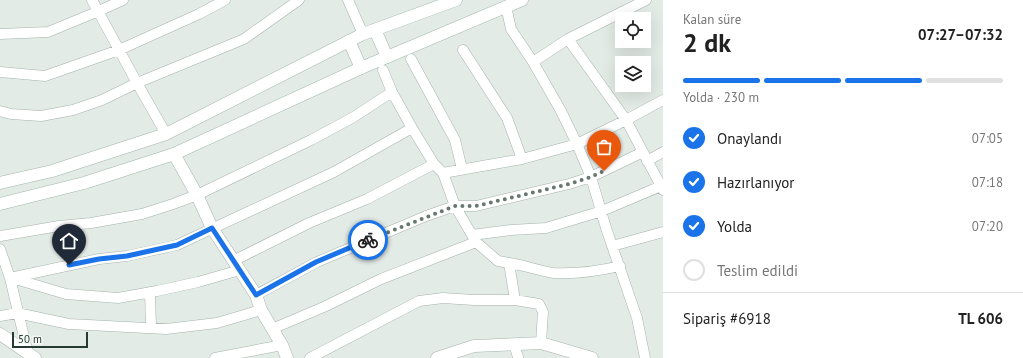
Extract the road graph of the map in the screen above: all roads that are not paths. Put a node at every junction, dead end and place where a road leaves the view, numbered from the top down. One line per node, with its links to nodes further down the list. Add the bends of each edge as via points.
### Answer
1 (92, 0): 10 (street)
2 (123, 0): 10 (street)
3 (225, 0): 16 (street)
4 (299, 0): 24 (street, via 244,39)
5 (348, 0): 13 (street)
6 (456, 0): 11 (main road)
7 (522, 0): 9 (main road)
8 (646, 0): 14 (street)
9 (506, 6): 18 (main road); 20 (street, via 511,29)
10 (99, 11): 12 (street, via 48,32); 16 (street)
11 (376, 30): 13 (main road); 18 (main road)
12 (0, 34)
13 (363, 34): 15 (main road)
14 (568, 39): 20 (street); 28 (street)
15 (349, 41): 21 (main road); 30 (main road)
16 (119, 50): 23 (street, via 44,76); 24 (street)
17 (463, 50): 35 (street, via 507,118)
18 (387, 57): 21 (main road)
19 (411, 59): 37 (street, via 455,140)
20 (533, 62): 31 (street)
21 (361, 68): 33 (main road)
22 (383, 70): 25 (street)
23 (0, 72)
24 (137, 83): 27 (street, via 102,100 73,110 41,116); 30 (street)
25 (392, 92): 29 (street); 42 (street, via 311,140)
26 (663, 100): 28 (street)
27 (0, 111)
28 (626, 120): 31 (street); 34 (street)
29 (412, 128): 36 (street); 46 (street, via 334,172)
30 (166, 134): 40 (main road, via 52,171)
31 (578, 144): 35 (street); 39 (street)
32 (663, 152): 34 (street)
33 (174, 154): 42 (main road); 43 (main road, via 84,183)
34 (645, 156): 39 (street); 41 (street)
35 (522, 159): 37 (street)
36 (434, 164): 38 (street); 54 (street, via 367,199 309,222)
37 (462, 169): 38 (street)
38 (443, 173): 44 (street)
39 (591, 177): 44 (street, via 476,206); 45 (street)
40 (0, 183)
41 (662, 188): 45 (street)
42 (196, 195): 46 (main road); 48 (street, via 142,214)
43 (0, 204)
44 (455, 206): 49 (street); 58 (street, via 316,262)
45 (602, 211): 49 (street, via 546,228 511,230); 50 (street)
46 (212, 228): 54 (main road); 56 (street, via 177,245)
47 (663, 232): 50 (street)
48 (0, 236)
49 (474, 239): 52 (street, via 498,261); 64 (street)
50 (612, 246): 55 (street)
51 (0, 250): 53 (street)
52 (508, 264): 55 (street, via 554,273); 59 (street)
53 (2, 265): 56 (street)
54 (237, 266): 57 (street, via 198,282); 58 (main road)
55 (620, 266): 76 (street, via 637,318)
56 (10, 278): 57 (street, via 66,294 118,298); 61 (street)
57 (150, 292): 63 (street)
58 (256, 295): 60 (main road)
59 (515, 300): 66 (street, via 539,304 543,312); 72 (street, via 443,298 419,301)
60 (261, 310): 63 (street, via 217,322 166,329); 64 (main road)
61 (17, 313): 62 (street); 63 (street, via 69,324); 69 (street)
62 (0, 316)
63 (151, 328)
64 (272, 329): 67 (main road)
65 (2, 336): 69 (main road)
66 (541, 343): 68 (main road); 75 (main road)
67 (282, 344): 70 (street); 71 (main road)
68 (514, 344): 73 (main road, via 474,346); 74 (street)
69 (31, 357)
70 (215, 358)
71 (287, 358)
72 (310, 358)
73 (437, 358)
74 (517, 358)
75 (592, 358)
76 (645, 358)

